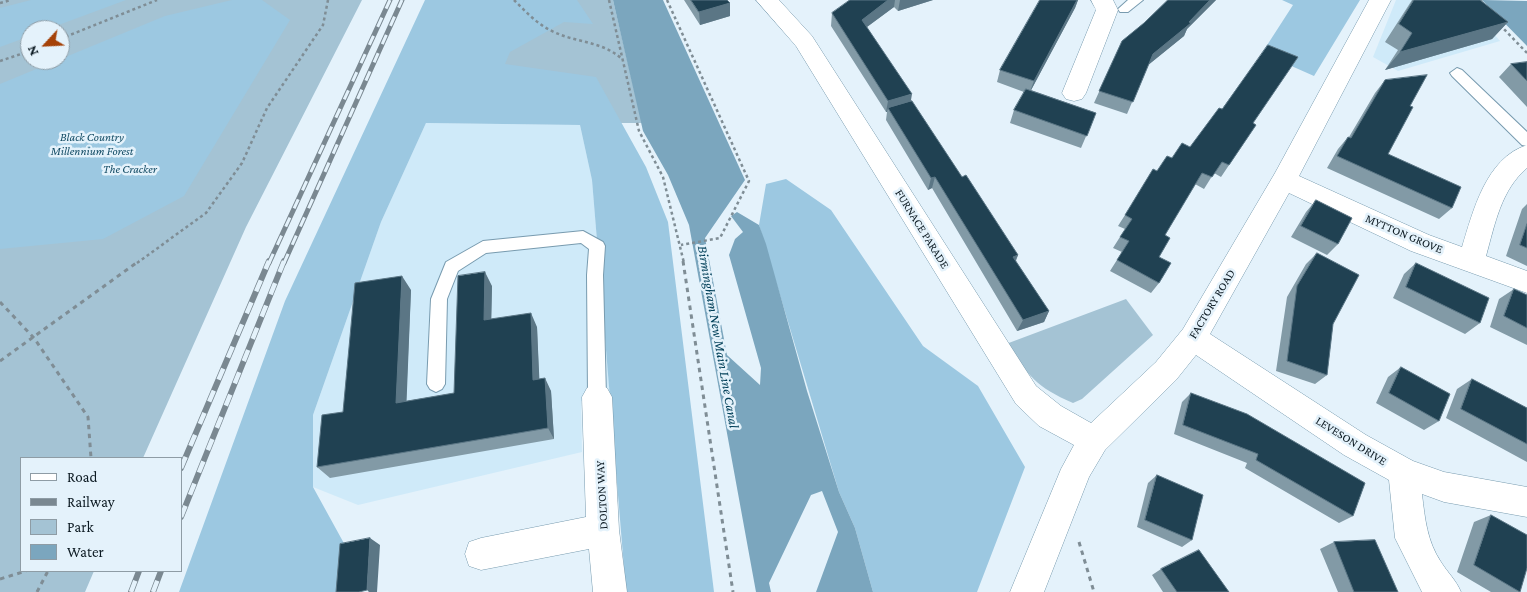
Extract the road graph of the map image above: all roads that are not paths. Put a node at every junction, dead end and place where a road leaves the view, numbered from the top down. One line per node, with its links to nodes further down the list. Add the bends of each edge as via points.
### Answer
1 (1102, 0): 7 (street, via 1107,10 1084,41)
2 (1137, 0): 5 (lane)
3 (1380, 0): 11 (street, FACTORY ROAD)
4 (773, 1): 17 (street, FURNACE PARADE, via 804,41 1026,395 1050,416)
5 (1124, 9)
6 (1457, 72): 8 (lane)
7 (1074, 93)
8 (1527, 141)
9 (1527, 154): 10 (street)
10 (1516, 176): 12 (street, via 1486,209)
11 (1284, 180): 12 (street, MYTTON GROVE, via 1420,243); 14 (street, FACTORY ROAD)
12 (1472, 260): 13 (street, MYTTON GROVE)
13 (1527, 282)
14 (1193, 338): 17 (street, FACTORY ROAD, via 1166,371); 18 (street, LEVESON DRIVE, via 1355,445)
15 (436, 384): 16 (lane, via 439,300 452,268 483,247 583,237 597,246)
16 (597, 397): 20 (street, DOLTON WAY)
17 (1094, 440): 23 (street, FACTORY ROAD, via 1077,468)
18 (1404, 472): 19 (street, LEVESON DRIVE, via 1444,487); 24 (street, via 1412,538 1429,574)
19 (1527, 502)
20 (603, 530): 21 (street); 22 (street, DOLTON WAY)
21 (481, 554)
22 (610, 592)
23 (1027, 592)
24 (1444, 592)

